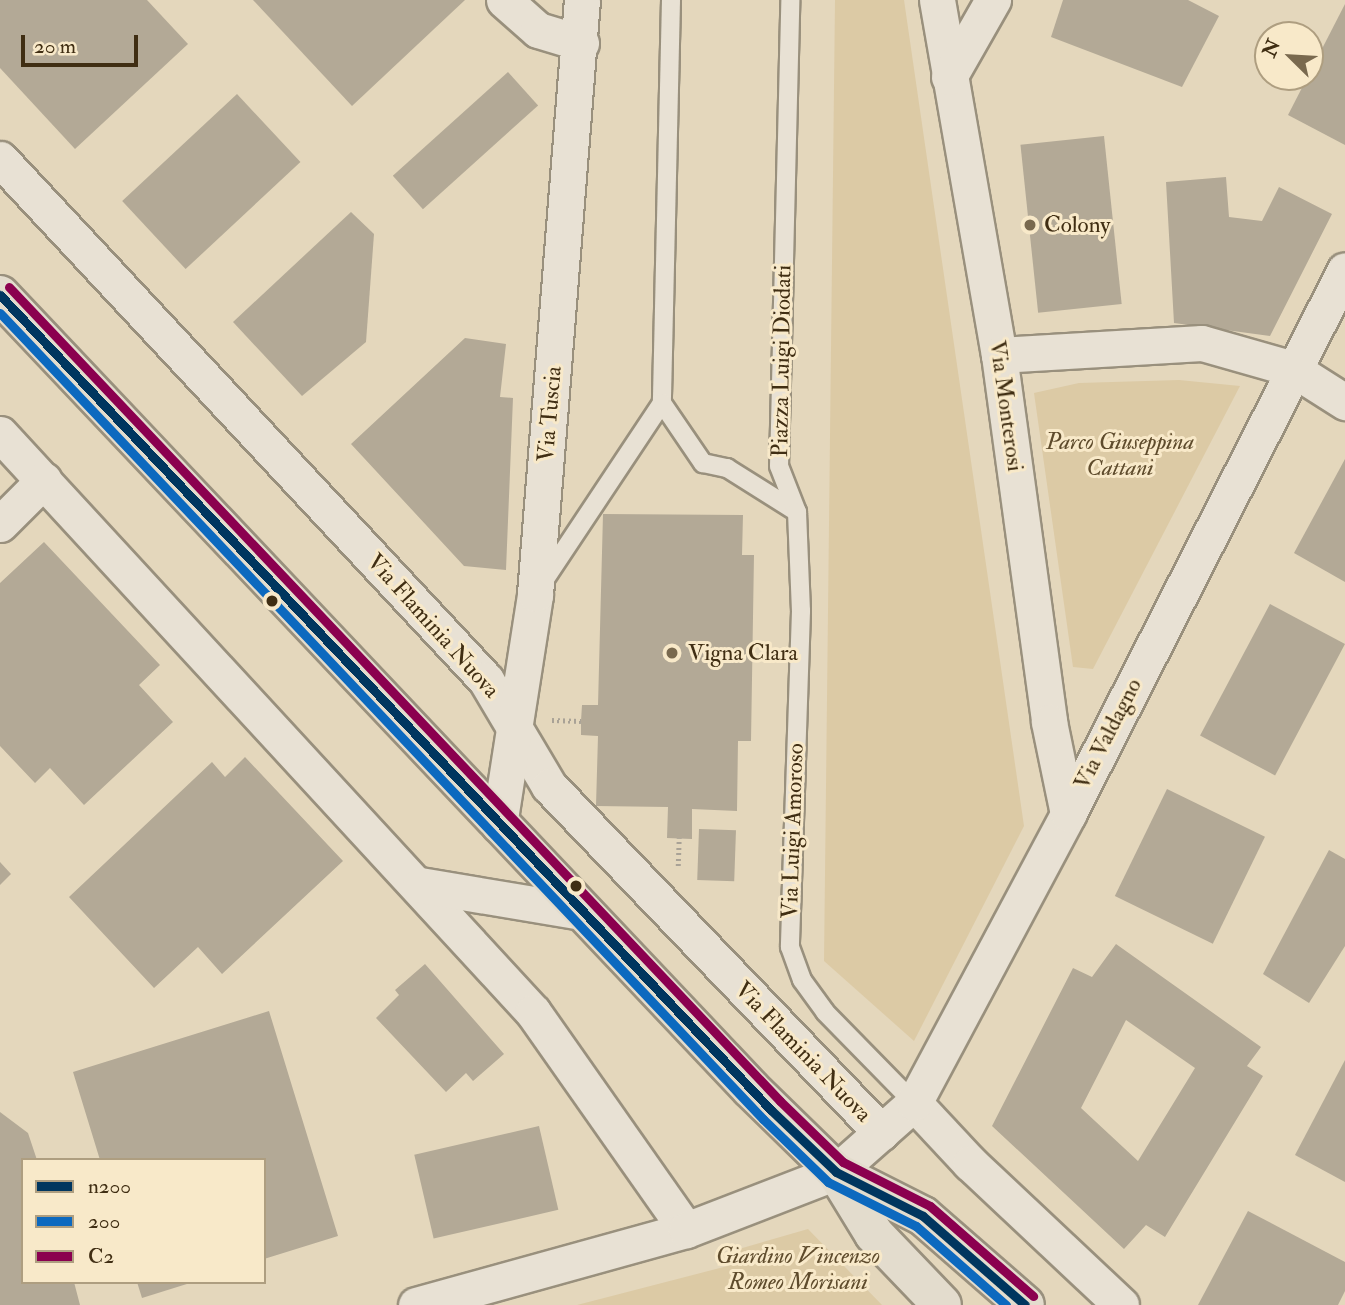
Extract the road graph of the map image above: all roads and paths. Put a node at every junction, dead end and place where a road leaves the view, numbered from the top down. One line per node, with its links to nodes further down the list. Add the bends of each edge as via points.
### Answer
1 (504, 0): 7 (street, via 538,30)
2 (582, 0): 7 (street, Via Tuscia)
3 (671, 0): 15 (lane)
4 (790, 0): 18 (lane, Piazza Luigi Diodati, via 779,466)
5 (937, 0): 8 (street, Via Monterosi)
6 (993, 0): 8 (street)
7 (581, 43): 20 (street, Via Tuscia)
8 (949, 77): 12 (street, Via Monterosi)
9 (0, 159): 21 (street, Via Flaminia Nuova, via 486,680)
10 (1345, 270): 13 (street, Via Valdagno)
11 (0, 295): 23 (main road)
12 (999, 355): 13 (street, via 1202,343); 22 (street, Via Monterosi, via 1051,734)
13 (1293, 369): 14 (street); 22 (street, Via Valdagno)
14 (1345, 402)
15 (662, 403): 18 (lane, Piazza Luigi Diodati, via 703,463 727,468); 20 (lane)
16 (0, 433): 17 (street)
17 (44, 480): 19 (street); 24 (street)
18 (797, 512): 26 (lane, Via Luigi Amoroso, via 801,611 790,947 802,981 818,1003)
19 (0, 524)
20 (535, 594): 21 (street, Via Tuscia)
21 (514, 726): 23 (street, Via Tuscia); 27 (street, Via Flaminia Nuova, via 548,786)
22 (1068, 814): 26 (street, Via Valdagno)
23 (499, 825): 25 (main road)
24 (419, 885): 25 (street); 29 (street, via 533,1012)
25 (582, 912): 28 (main road)
26 (914, 1103): 27 (street, Via Valdagno); 33 (street)
27 (881, 1132): 28 (street, Via Valdagno)
28 (836, 1172): 29 (street); 31 (main road, via 874,1234); 32 (main road, via 923,1216)
29 (685, 1230): 30 (street)
30 (416, 1305)
31 (942, 1305)
32 (1025, 1305)
33 (1121, 1305)

